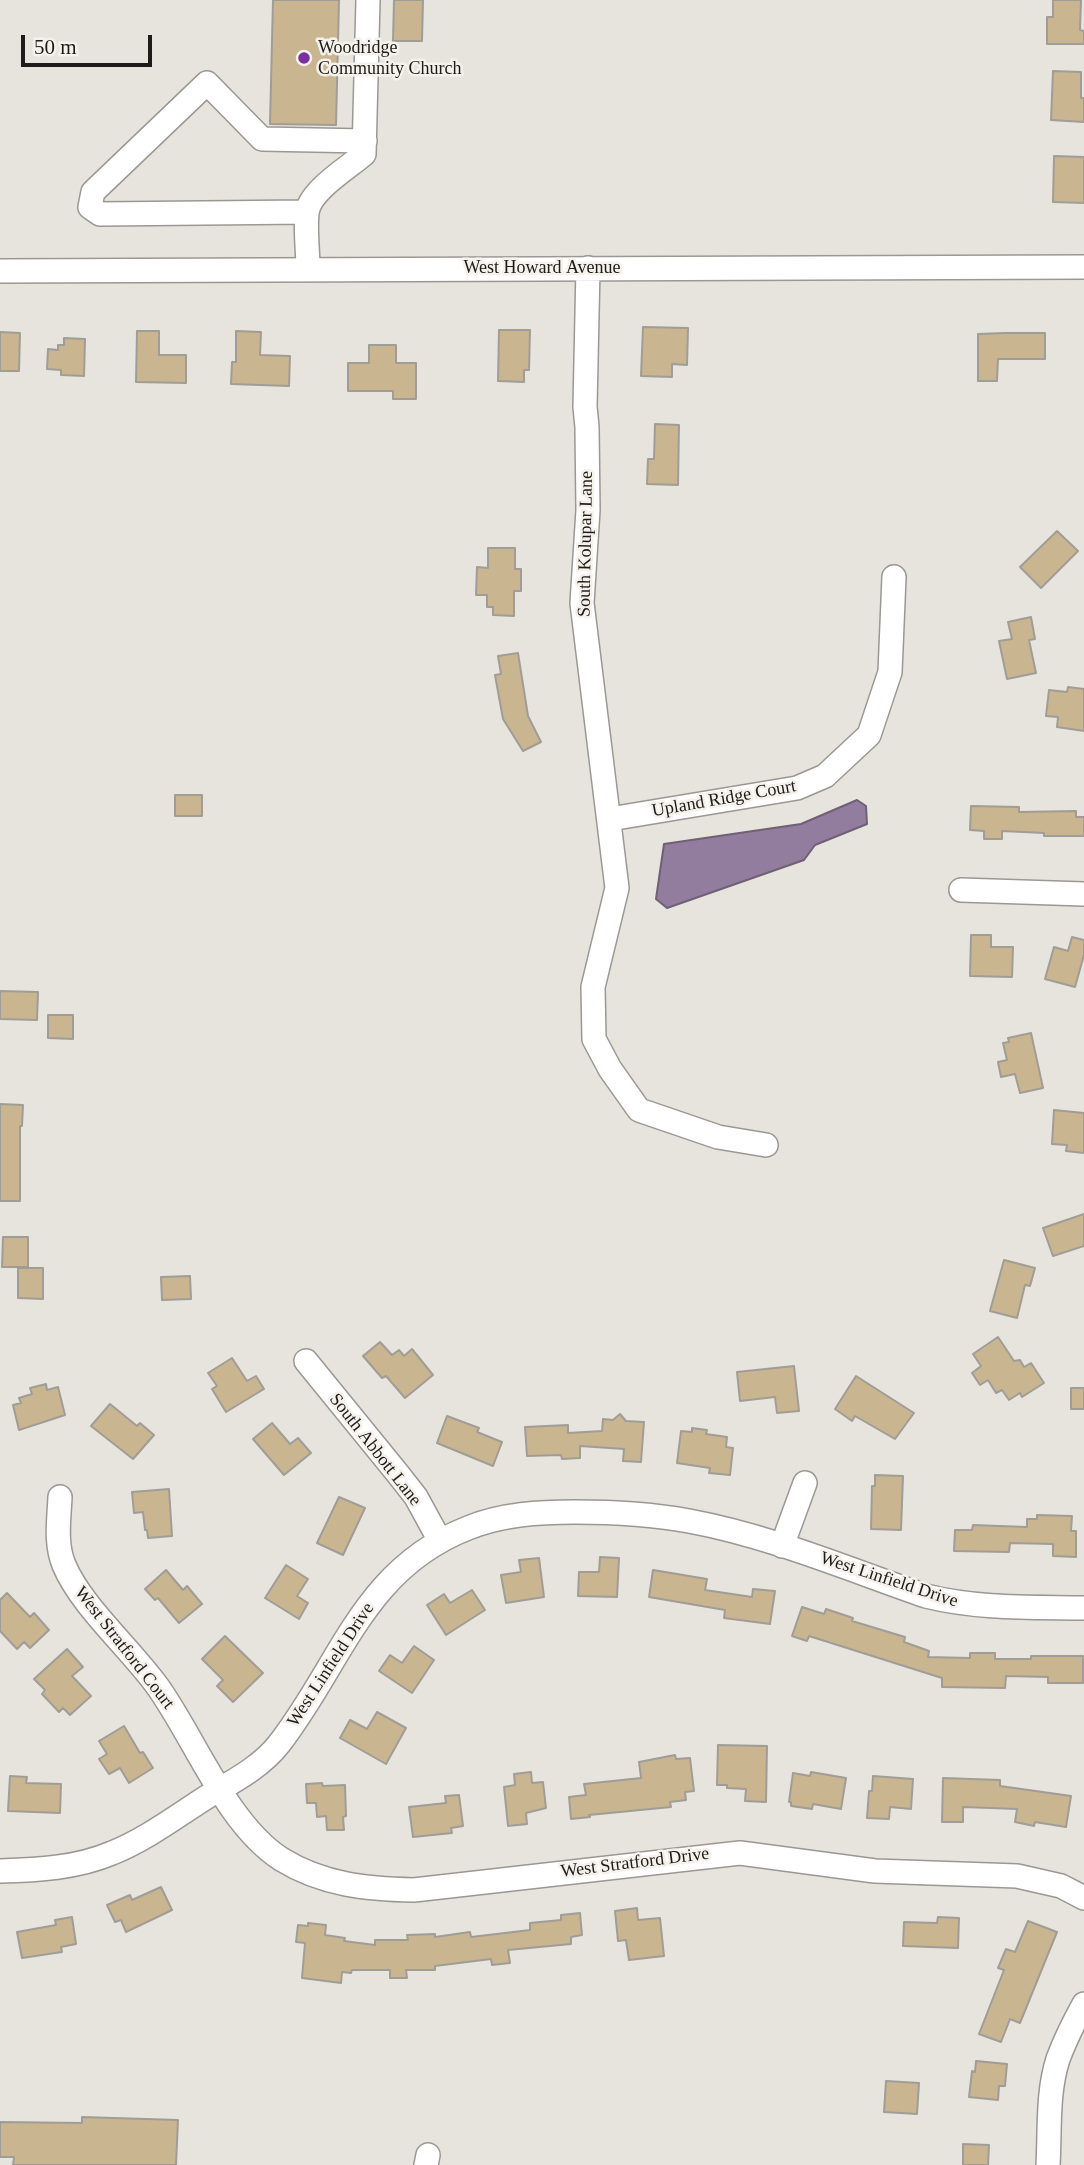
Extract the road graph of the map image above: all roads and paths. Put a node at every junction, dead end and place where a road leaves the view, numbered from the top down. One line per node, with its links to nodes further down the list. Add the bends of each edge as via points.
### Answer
1 (368, 0): 2 (street)
2 (365, 141): 3 (street, via 365,154 318,191); 3 (street, via 262,139 207,83 93,192 90,207 100,214)
3 (307, 212): 6 (street)
4 (1084, 267): 5 (street, West Howard Avenue)
5 (588, 268): 6 (street, West Howard Avenue); 9 (street, South Kolupar Lane, via 588,510 582,603)
6 (308, 269): 7 (street, West Howard Avenue)
7 (0, 271)
8 (894, 577): 9 (street, Upland Ridge Court, via 890,672 869,735 825,776 797,788)
9 (610, 818): 12 (street, South Kolupar Lane, via 617,888 593,986 594,1039 639,1110 718,1137)
10 (961, 890): 11 (street)
11 (1084, 894)
12 (766, 1145)
13 (306, 1362): 16 (street, South Abbott Lane, via 416,1497)
14 (805, 1483): 17 (street)
15 (60, 1497): 19 (street, West Stratford Court, via 58,1542 74,1584 159,1688)
16 (440, 1541): 17 (street, West Linfield Drive, via 498,1519 599,1512 689,1521); 19 (street, West Linfield Drive, via 374,1596 272,1753)
17 (782, 1546): 18 (street, West Linfield Drive, via 953,1603)
18 (1084, 1608)
19 (221, 1789): 20 (street, West Linfield Drive, via 111,1854 52,1868); 21 (street, West Stratford Drive, via 246,1827 280,1858 319,1878 372,1889 414,1889 740,1853 875,1871 1017,1876 1061,1886)
20 (0, 1871)
21 (1084, 1898)
22 (1084, 2004): 23 (street, via 1057,2062)
23 (1048, 2165)

